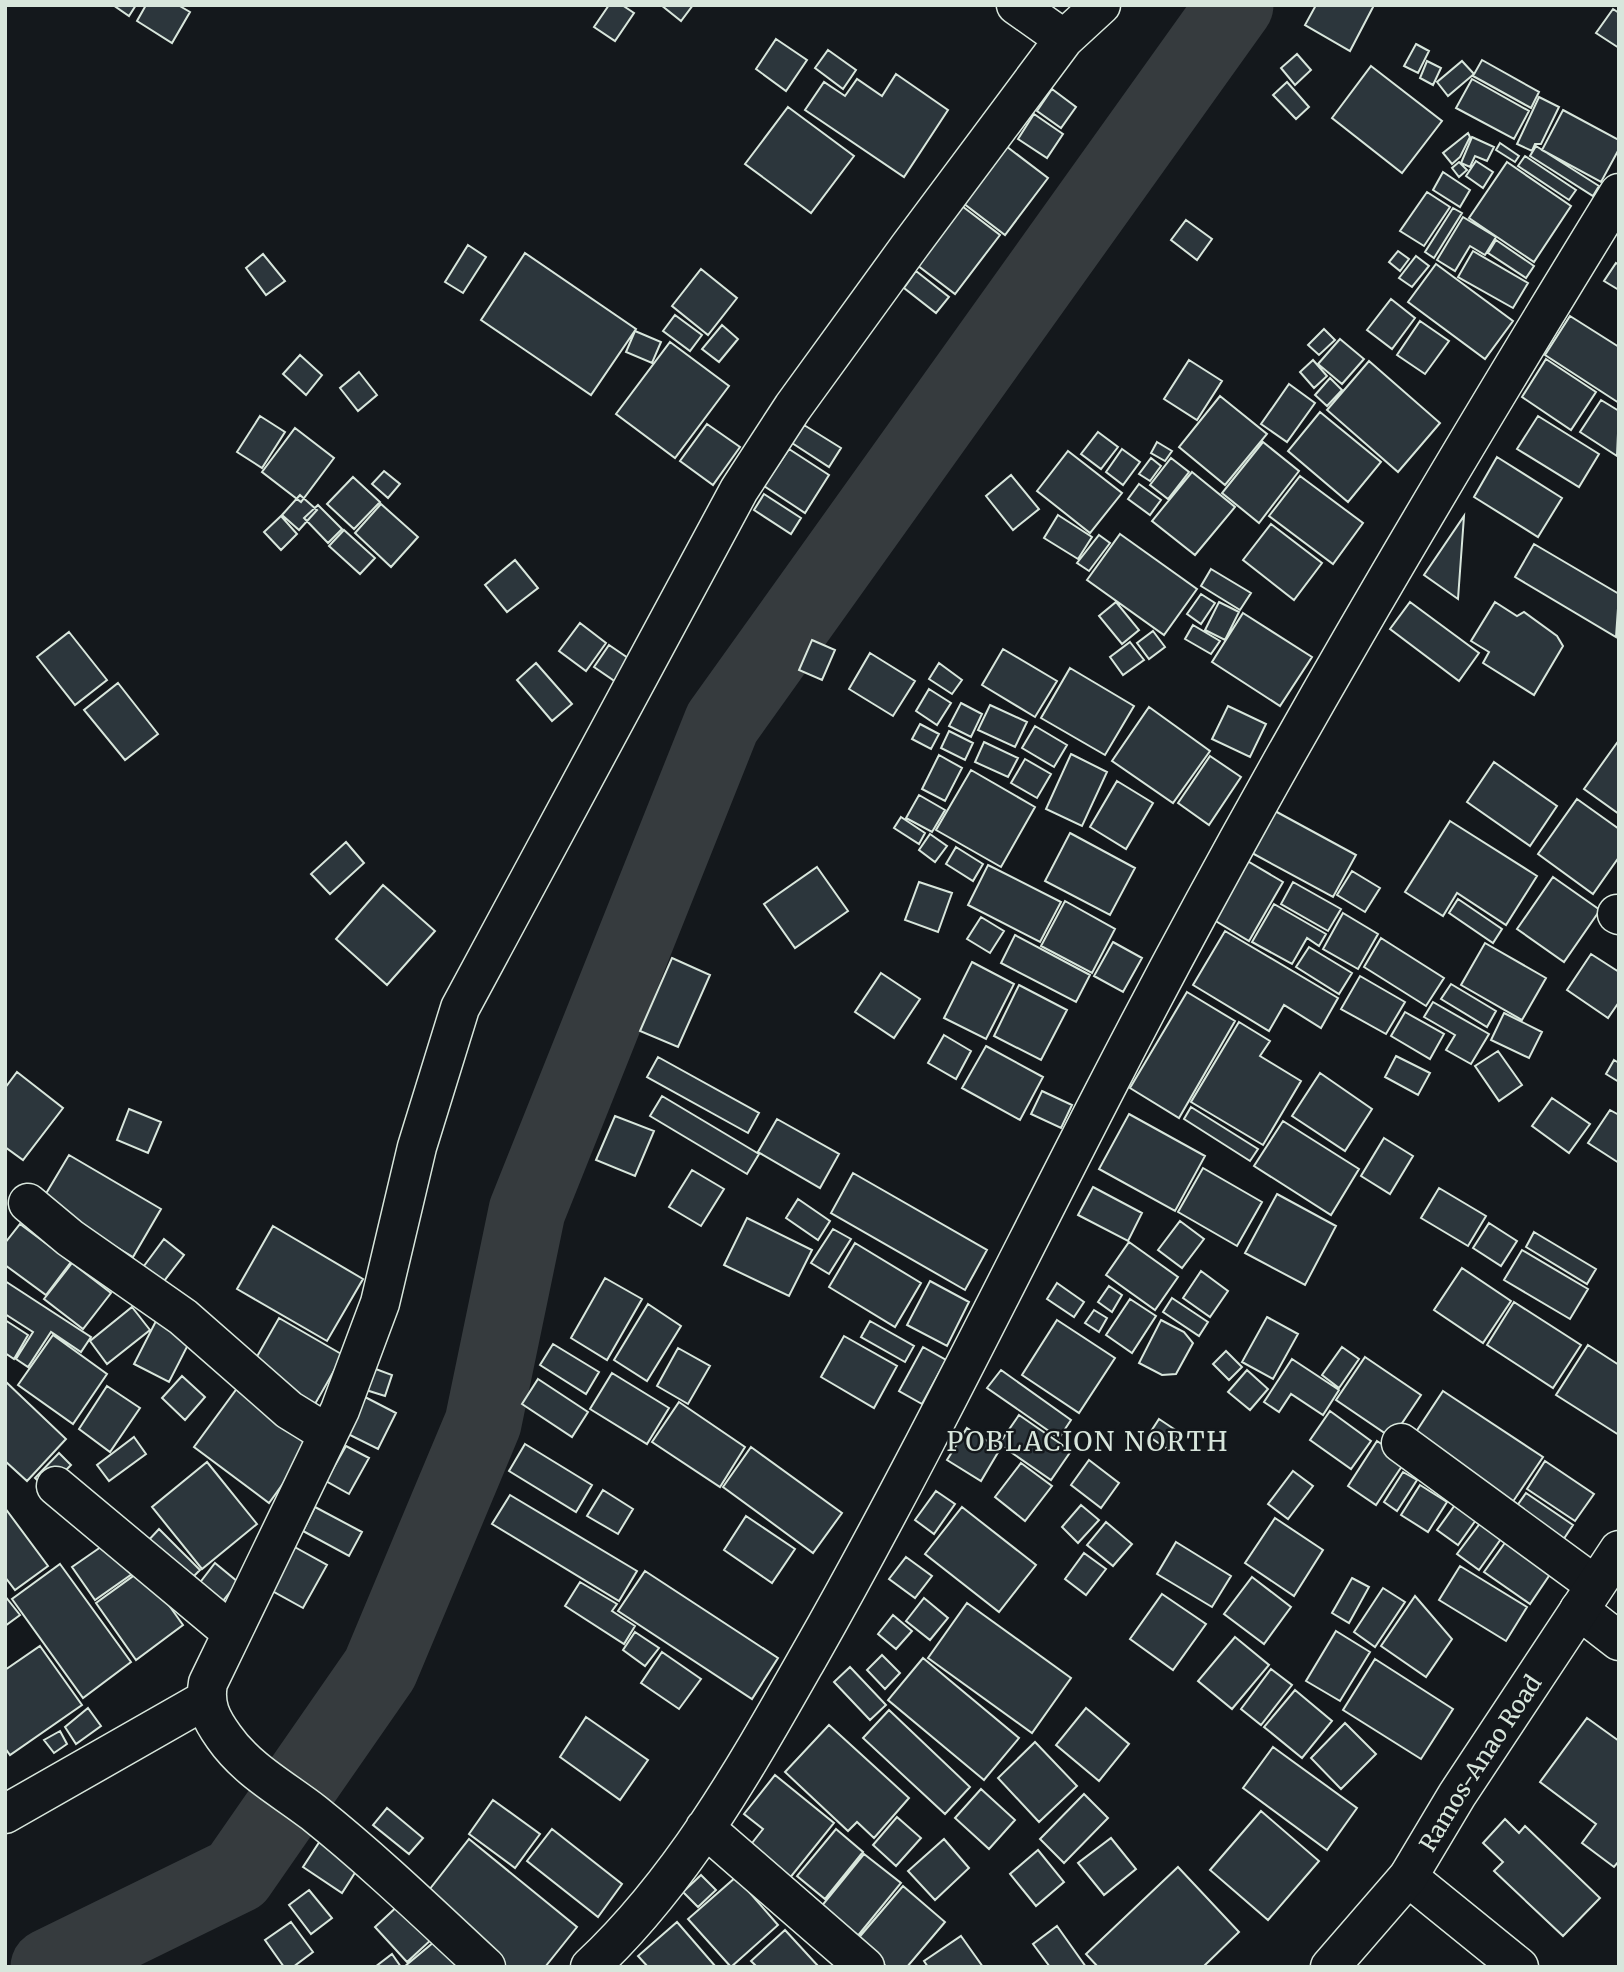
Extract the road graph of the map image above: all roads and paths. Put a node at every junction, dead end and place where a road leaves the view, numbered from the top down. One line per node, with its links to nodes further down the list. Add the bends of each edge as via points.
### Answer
1 (1016, 5): 3 (street)
2 (1101, 5): 3 (street)
3 (1064, 39): 6 (street, via 808,386 739,491 466,996 438,1069 380,1303)
4 (1619, 192): 15 (street, via 1254,808 858,1570)
5 (28, 1203): 6 (street, via 183,1317 289,1410)
6 (328, 1434): 11 (street)
7 (1401, 1443): 10 (street)
8 (56, 1486): 11 (street)
9 (1619, 1550): 10 (street, Ramos-Anao Road)
10 (1587, 1598): 12 (street); 16 (street, Ramos-Anao Road)
11 (232, 1633): 13 (street, via 208,1683)
12 (1619, 1641)
13 (205, 1700): 14 (street); 17 (street, via 209,1715 243,1761 313,1812)
14 (5, 1814)
15 (705, 1828): 18 (street, via 672,1877); 19 (street)
16 (1408, 1877): 20 (street, Ramos-Anao Road); 21 (street)
17 (486, 1967)
18 (590, 1967)
19 (865, 1967)
20 (1330, 1967)
21 (1519, 1967)

